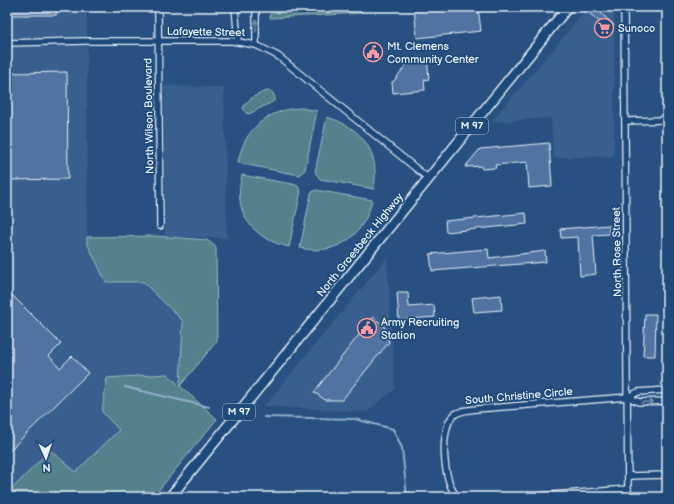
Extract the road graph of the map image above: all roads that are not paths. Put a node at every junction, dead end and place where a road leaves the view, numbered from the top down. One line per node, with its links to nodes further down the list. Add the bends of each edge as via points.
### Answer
1 (158, 7): 6 (street, North Wilson Boulevard)
2 (235, 7): 7 (street)
3 (256, 7): 9 (street, one-way to 3)
4 (568, 7): 12 (main road, North Groesbeck Highway / M 97)
5 (624, 7): 11 (street, North Rose Street)
6 (158, 41): 7 (street, Lafayette Street); 8 (street, Lafayette Street); 13 (street, North Wilson Boulevard)
7 (238, 42): 9 (street, Lafayette Street)
8 (7, 43)
9 (256, 45): 12 (street, Lafayette Street, via 278,56)
10 (667, 120): 11 (street)
11 (625, 121): 15 (street, North Rose Street)
12 (429, 179): 20 (main road, North Groesbeck Highway / M 97)
13 (160, 226)
14 (667, 390): 15 (street, via 638,392)
15 (628, 397): 16 (street, one-way to 16, via 638,402); 18 (street, North Rose Street); 21 (street, South Christine Circle, via 464,410 455,414 446,425 445,455 450,486)
16 (667, 400)
17 (667, 475): 18 (street)
18 (628, 476): 19 (street, North Rose Street)
19 (628, 489): 22 (street); 23 (street, North Rose Street)
20 (170, 497)
21 (458, 497)
22 (527, 497)
23 (628, 497)

